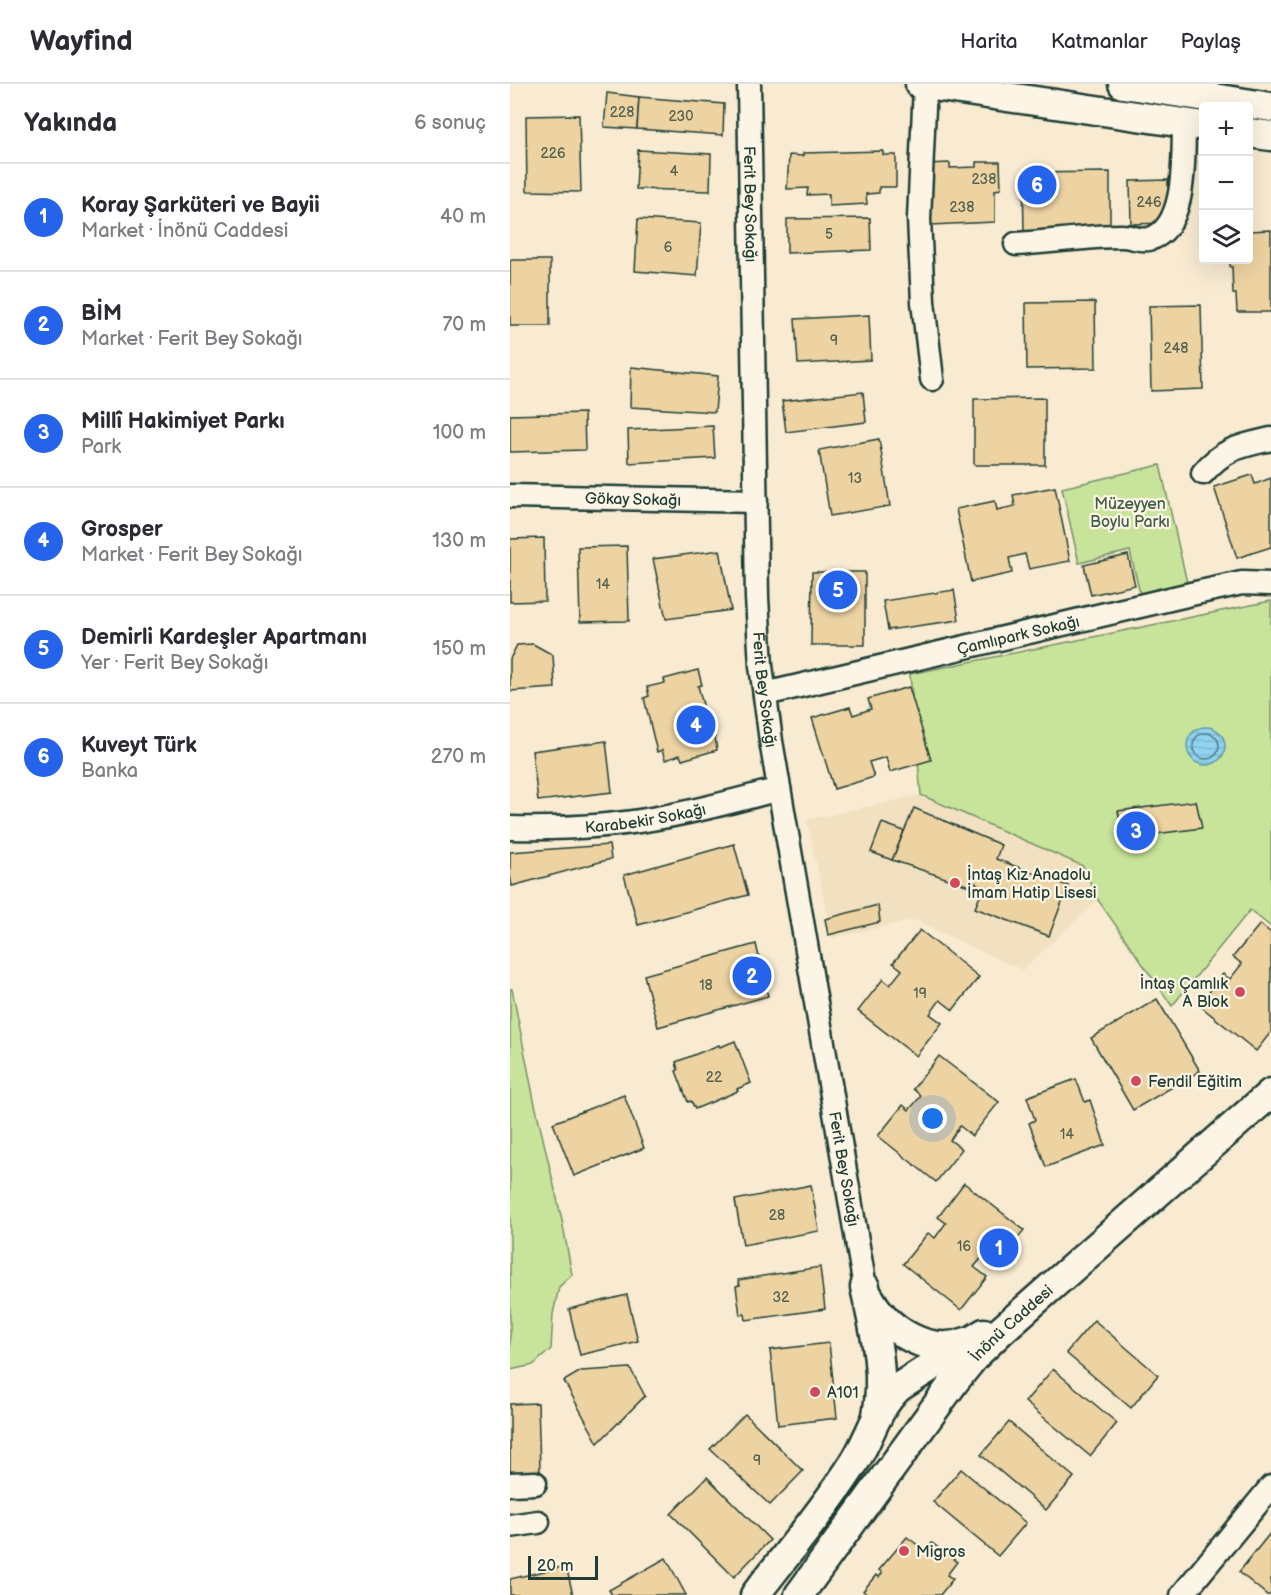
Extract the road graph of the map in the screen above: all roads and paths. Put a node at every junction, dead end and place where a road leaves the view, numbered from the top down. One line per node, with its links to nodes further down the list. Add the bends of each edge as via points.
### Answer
1 (749, 84): 14 (street, Ferit Bey Sokağı)
2 (920, 84): 4 (main road)
3 (1123, 84): 5 (main road)
4 (925, 85): 6 (main road); 10 (street, via 919,219)
5 (1271, 107)
6 (1194, 125): 9 (street, via 1181,192 1167,228 1148,239 1123,236)
7 (1253, 134): 8 (main road)
8 (1271, 136)
9 (1016, 244)
10 (932, 379)
11 (1271, 439): 12 (street, via 1228,450)
12 (1203, 473)
13 (510, 496): 14 (street, Gökay Sokağı)
14 (756, 501): 16 (street, Ferit Bey Sokağı, via 759,632)
15 (1271, 584): 16 (street, Çamlıpark Sokağı, via 1254,582 1211,590)
16 (765, 694): 17 (street, Ferit Bey Sokağı)
17 (779, 789): 18 (street, Karabekir Sokağı, via 636,821); 21 (street, Ferit Bey Sokağı)
18 (510, 828)
19 (1271, 1094): 20 (main road, İnönü Caddesi)
20 (1062, 1279): 22 (main road); 30 (main road, İnönü Caddesi, via 966,1366)
21 (865, 1287): 22 (main road, via 883,1317 916,1340 951,1346); 23 (main road, via 880,1365 879,1402)
22 (976, 1338): 23 (main road, via 899,1387)
23 (873, 1425): 29 (main road, via 851,1469)
24 (535, 1483): 25 (street)
25 (510, 1484)
26 (1271, 1487): 31 (street)
27 (538, 1522): 28 (street)
28 (510, 1526)
29 (755, 1595)
30 (799, 1595)
31 (1182, 1595)

